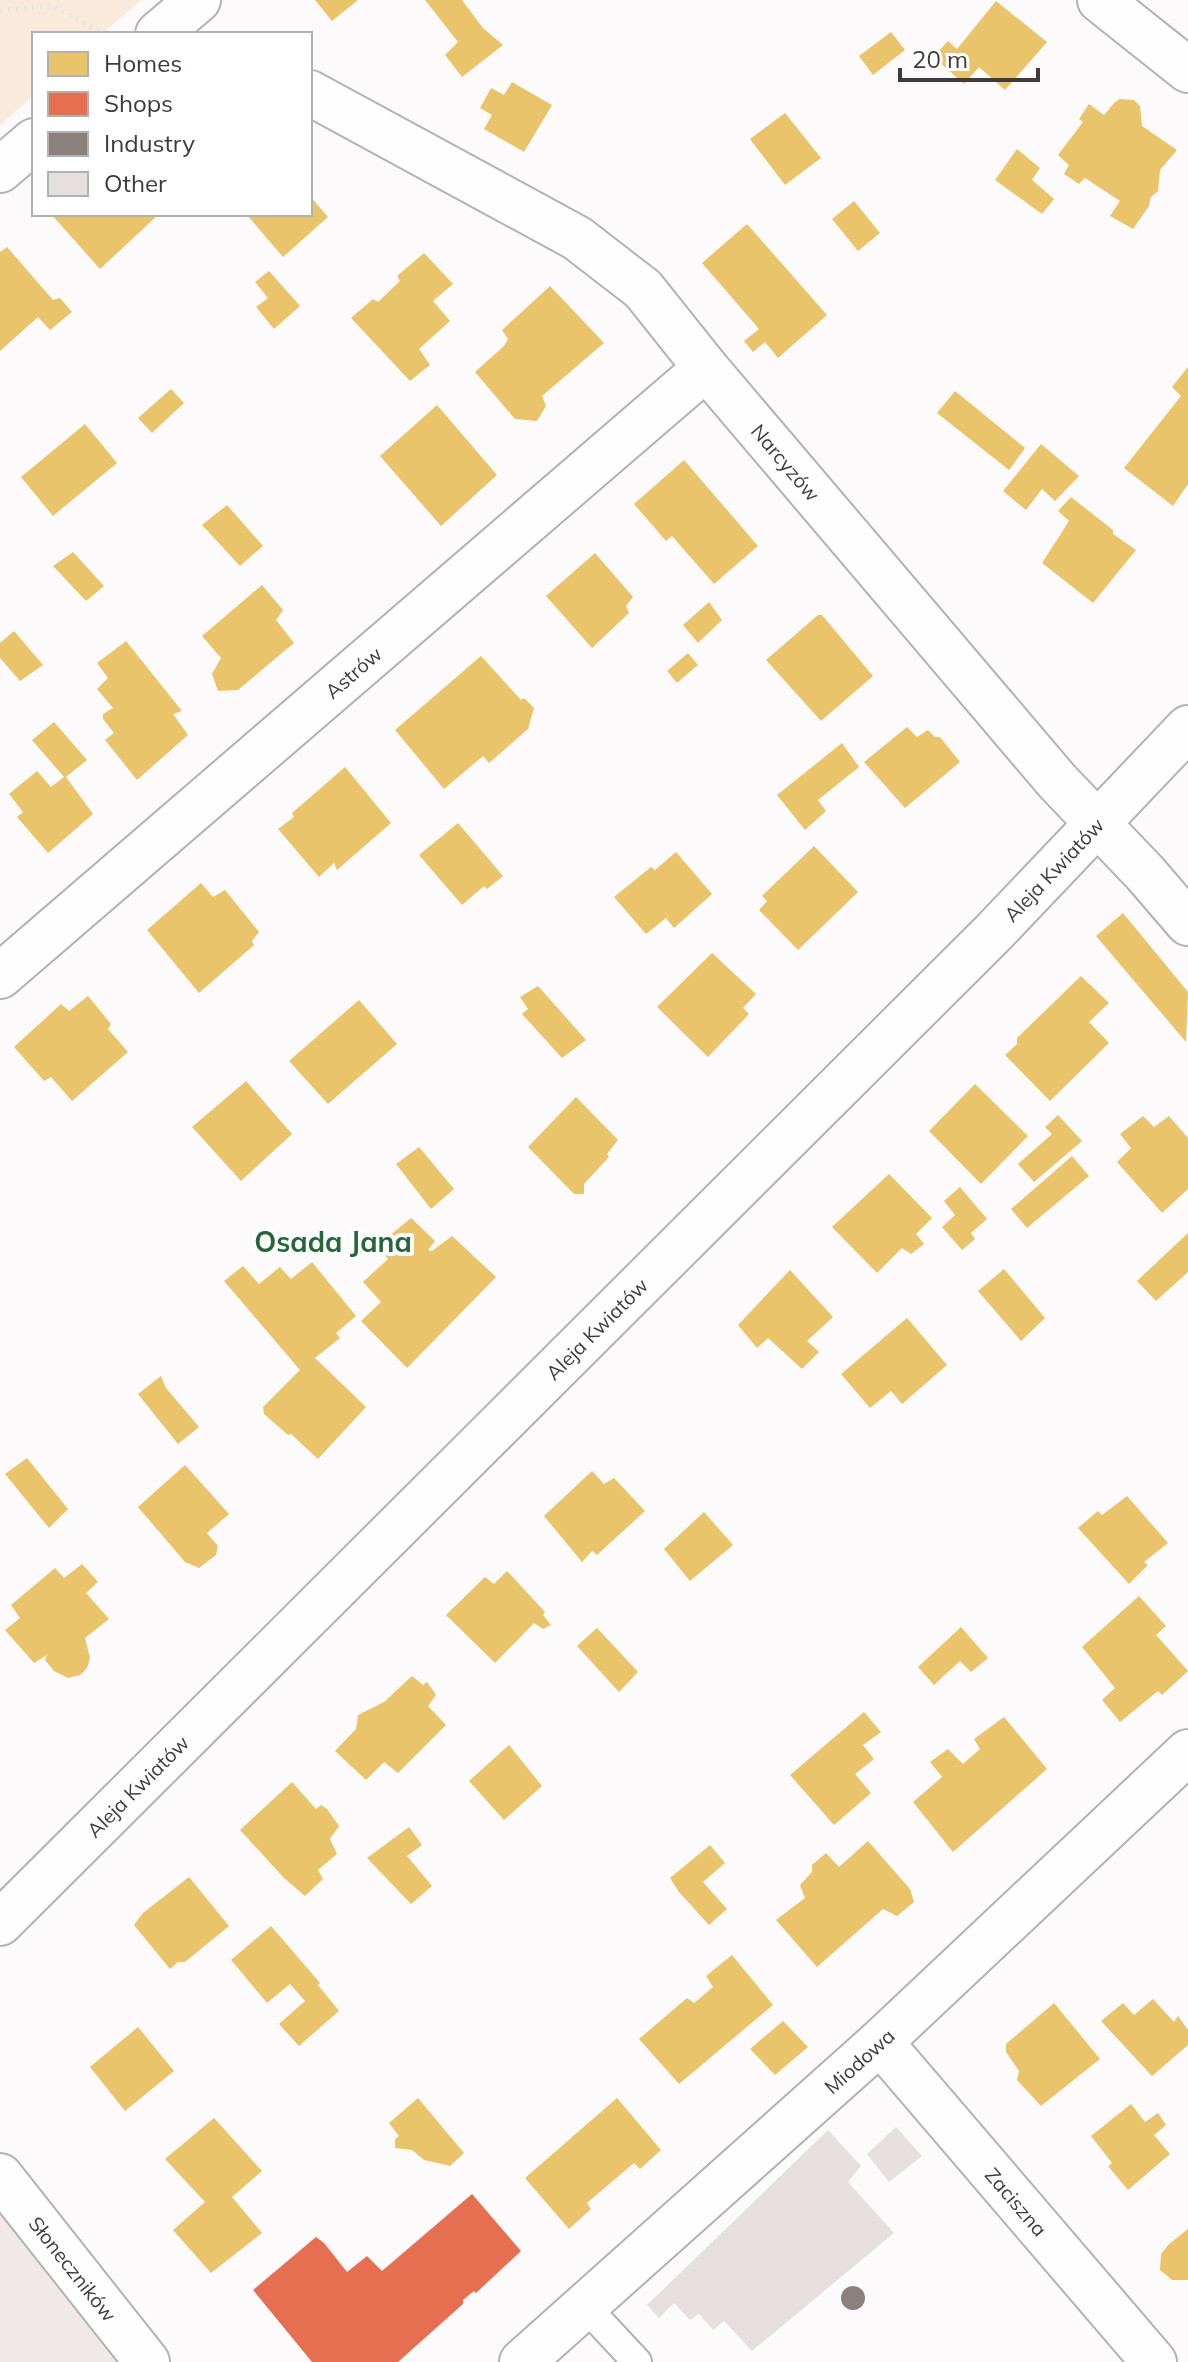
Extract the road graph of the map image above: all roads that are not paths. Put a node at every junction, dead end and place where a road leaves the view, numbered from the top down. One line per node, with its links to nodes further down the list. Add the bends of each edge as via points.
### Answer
1 (1100, 0): 2 (street)
2 (1188, 70)
3 (312, 94): 6 (street, Narcyzów, via 577,238 643,289)
4 (32, 143): 5 (street)
5 (0, 170)
6 (706, 368): 8 (street, Narcyzów); 10 (street, Astrów)
7 (1188, 728): 8 (street, Aleja Kwiatów)
8 (1096, 824): 9 (street, Narcyzów); 12 (street, Aleja Kwiatów, via 993,933)
9 (1188, 923)
10 (0, 976)
11 (1187, 1755): 13 (street, Miodowa)
12 (0, 1923)
13 (880, 2042): 15 (street, Miodowa); 19 (street, Zaciszna)
14 (0, 2176): 16 (street, Słoneczników)
15 (585, 2306): 17 (street, Miodowa); 18 (lane)
16 (147, 2362)
17 (522, 2362)
18 (637, 2362)
19 (1154, 2362)

